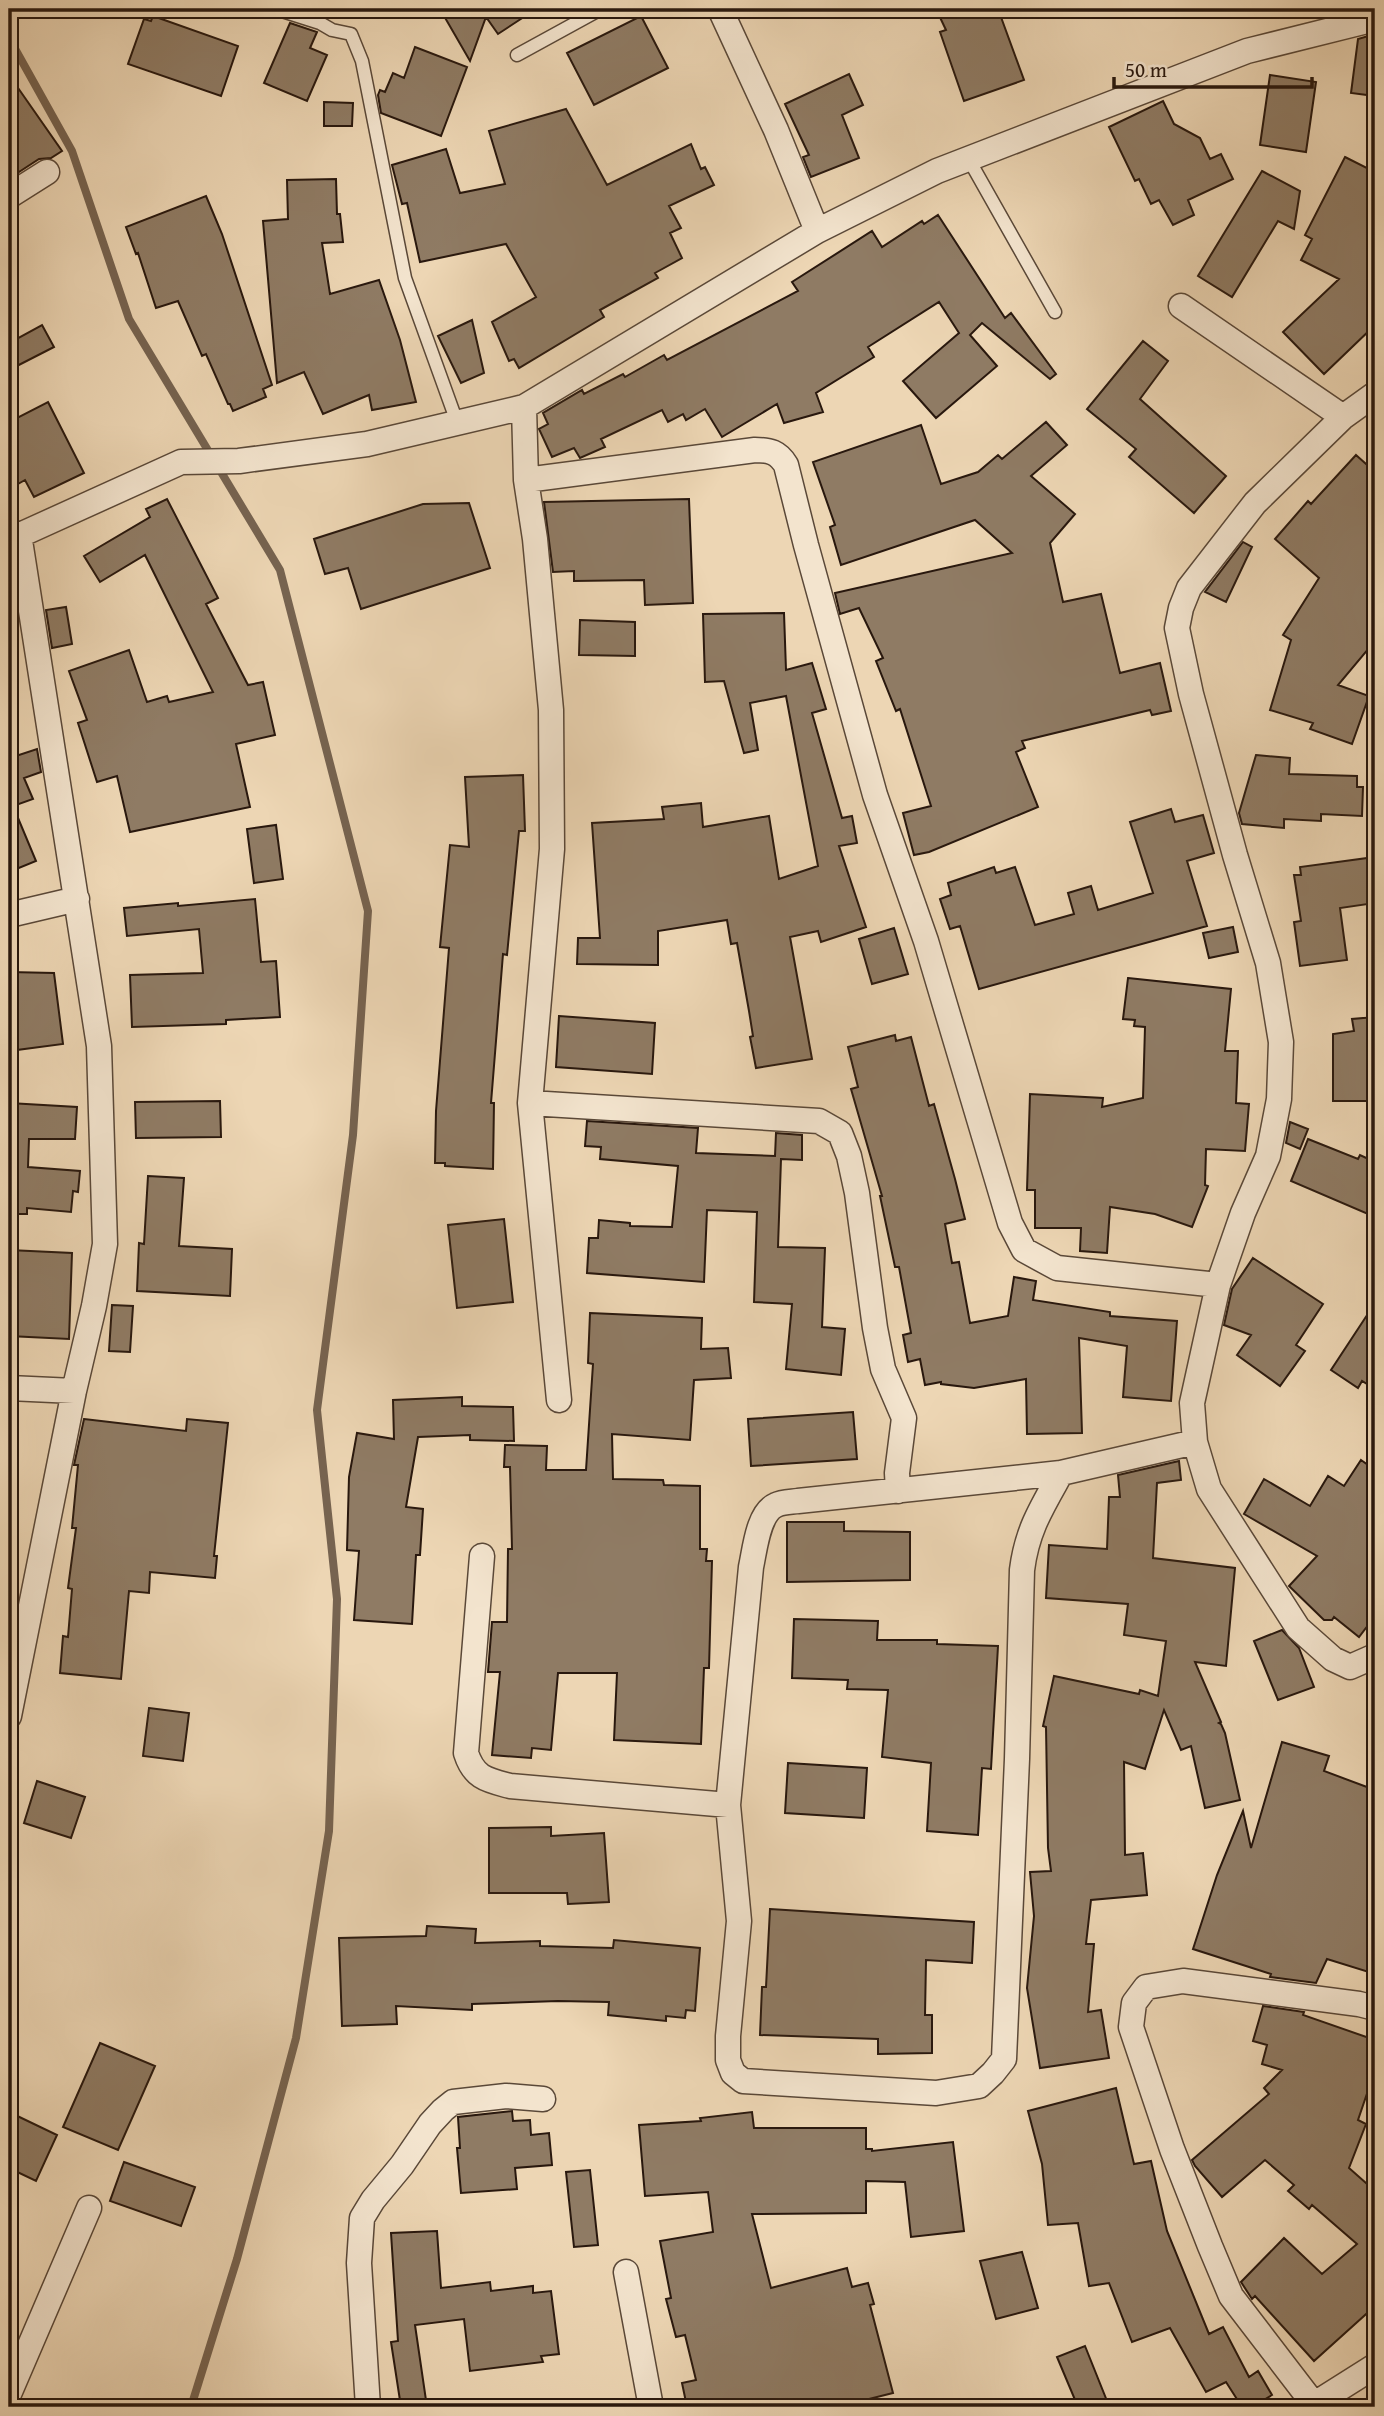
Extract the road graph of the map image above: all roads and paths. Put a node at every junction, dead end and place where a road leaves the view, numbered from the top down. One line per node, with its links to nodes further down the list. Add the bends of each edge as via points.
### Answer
1 (276, 9): 15 (lane, via 351,34 362,61 405,278)
2 (601, 9): 5 (lane)
3 (720, 9): 9 (street)
4 (1375, 19): 6 (street, via 1247,51)
5 (517, 55)
6 (968, 158): 9 (street); 11 (lane)
7 (47, 172): 8 (street)
8 (9, 196)
9 (817, 230): 13 (street)
10 (1181, 306): 14 (street)
11 (1055, 312)
12 (1375, 394): 14 (street)
13 (524, 407): 15 (street); 16 (street)
14 (1343, 417): 21 (street, via 1247,513 1189,589 1177,628 1231,842 1268,963 1281,1042 1279,1099 1268,1156)
15 (457, 422): 17 (street, via 367,444 239,461 181,462)
16 (526, 480): 20 (street, via 551,710 552,849); 21 (street, via 755,450 779,455 786,465 875,795 926,942 1010,1223 1024,1250 1057,1268)
17 (14, 537): 18 (street)
18 (76, 898): 19 (street); 23 (street, via 99,1046 105,1244)
19 (9, 915)
20 (530, 1103): 24 (street); 27 (street, via 819,1121 839,1133 857,1193 883,1369 904,1418)
21 (1218, 1285): 25 (street, via 1192,1403)
22 (9, 1388): 23 (street)
23 (74, 1391): 30 (street)
24 (559, 1401)
25 (1195, 1442): 26 (street); 29 (street, via 1209,1489 1298,1628 1350,1667)
26 (1061, 1473): 27 (street); 31 (street, via 1025,1545 1006,2052 993,2073 979,2086 936,2093 743,2081 733,2073 728,2036 738,1921)
27 (898, 1491): 31 (street, via 778,1504 758,1530)
28 (482, 1556): 31 (street, via 466,1754 471,1769 510,1786)
29 (1375, 1656)
30 (9, 1716)
31 (728, 1805)
32 (1375, 2008): 40 (street, via 1183,1981 1146,1987 1134,2003 1131,2027 1172,2149 1231,2296)
33 (543, 2099): 38 (street, via 506,2096 453,2102 430,2124 362,2218 359,2263)
34 (89, 2208): 37 (street)
35 (626, 2272): 39 (street)
36 (1375, 2365): 40 (street)
37 (9, 2394)
38 (368, 2407)
39 (651, 2407)
40 (1314, 2407)

